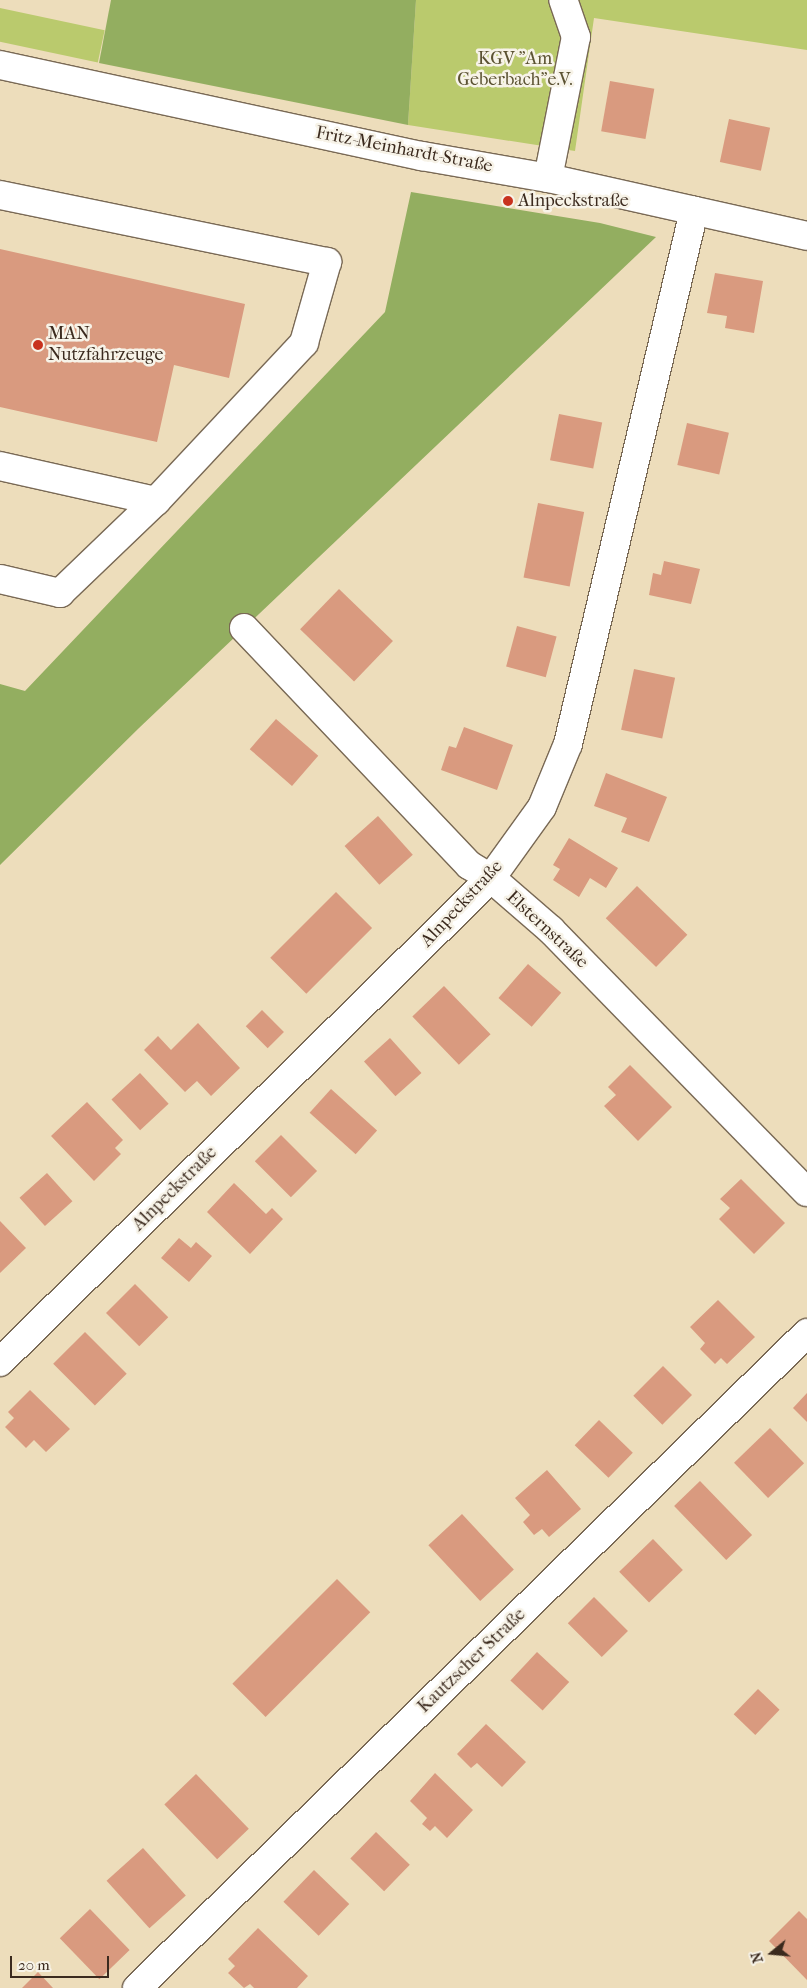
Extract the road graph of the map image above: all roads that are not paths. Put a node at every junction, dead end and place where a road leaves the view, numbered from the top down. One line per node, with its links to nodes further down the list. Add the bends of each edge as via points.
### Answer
1 (563, 0): 3 (street, via 576,37)
2 (0, 65): 3 (street, Fritz-Meinhardt-Straße, via 422,156)
3 (548, 178): 5 (street, Fritz-Meinhardt-Straße)
4 (0, 195): 8 (street, via 327,262 304,343)
5 (694, 211): 6 (street, Fritz-Meinhardt-Straße); 11 (street, Alnpeckstraße, via 568,744 542,807)
6 (807, 236)
7 (0, 466): 8 (street)
8 (156, 501): 9 (street, via 60,593)
9 (0, 579)
10 (244, 628): 11 (street, Elsternstraße, via 469,865)
11 (492, 878): 12 (street, Elsternstraße, via 551,930); 14 (street, Alnpeckstraße)
12 (807, 1192)
13 (807, 1333): 15 (street, Kautzscher Straße)
14 (0, 1362)
15 (137, 1988)

